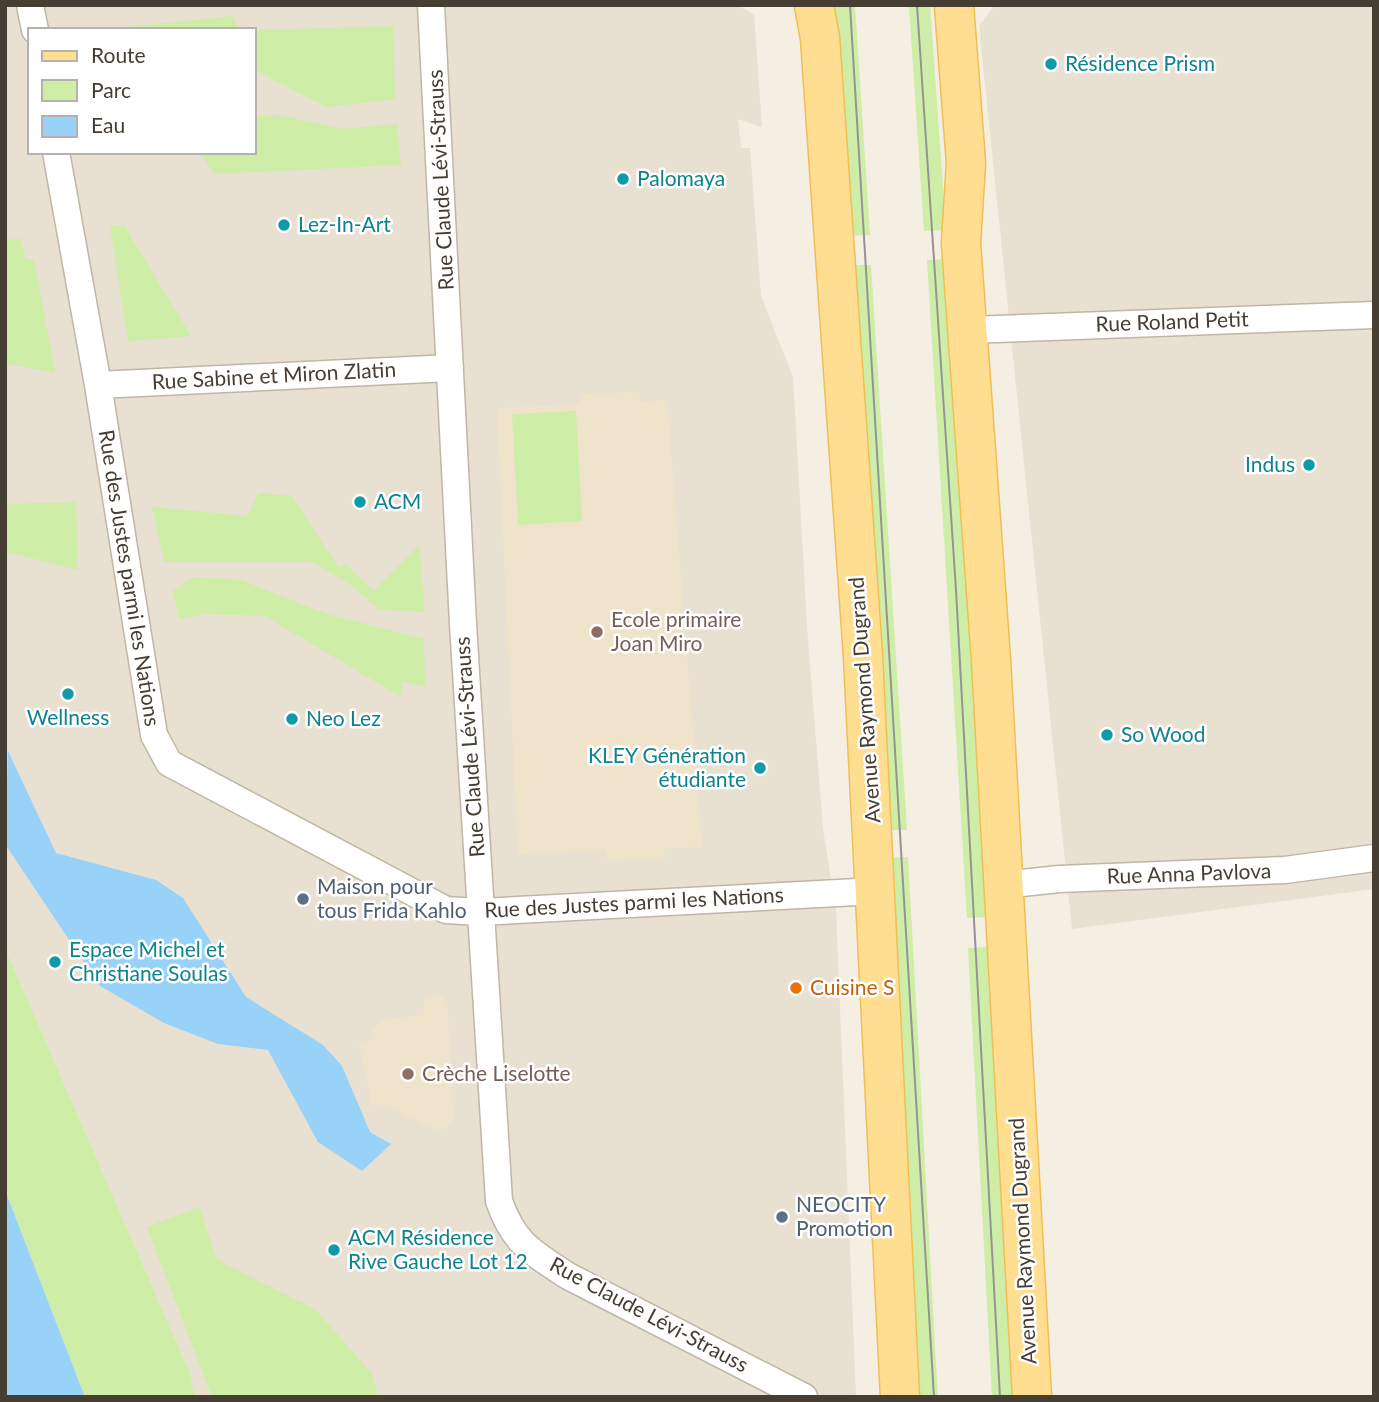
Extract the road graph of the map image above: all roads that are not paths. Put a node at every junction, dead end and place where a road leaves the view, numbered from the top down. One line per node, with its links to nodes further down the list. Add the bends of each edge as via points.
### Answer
1 (30, 5): 5 (street)
2 (431, 5): 9 (street, Rue Claude Lévi-Strauss)
3 (814, 5): 13 (main road, Avenue Raymond Dugrand, via 820,38)
4 (954, 5): 8 (main road, Avenue Raymond Dugrand, via 965,163 961,243)
5 (34, 28)
6 (57, 154): 10 (street, Rue des Justes parmi les Nations)
7 (1374, 315): 8 (street, Rue Roland Petit)
8 (969, 330): 12 (main road, Avenue Raymond Dugrand)
9 (450, 368): 10 (street, Rue Sabine et Miron Zlatin); 14 (street, Rue Claude Lévi-Strauss)
10 (98, 385): 14 (street, Rue des Justes parmi les Nations, via 154,736 169,763 446,910)
11 (1374, 858): 12 (street, Rue Anna Pavlova, via 1285,870)
12 (1003, 885): 17 (main road, Avenue Raymond Dugrand)
13 (876, 891): 14 (street, Rue des Justes parmi les Nations); 16 (main road, Avenue Raymond Dugrand)
14 (481, 912): 15 (street, Rue Claude Lévi-Strauss, via 494,1158 499,1201 509,1229 568,1276)
15 (804, 1397)
16 (900, 1397)
17 (1032, 1397)

